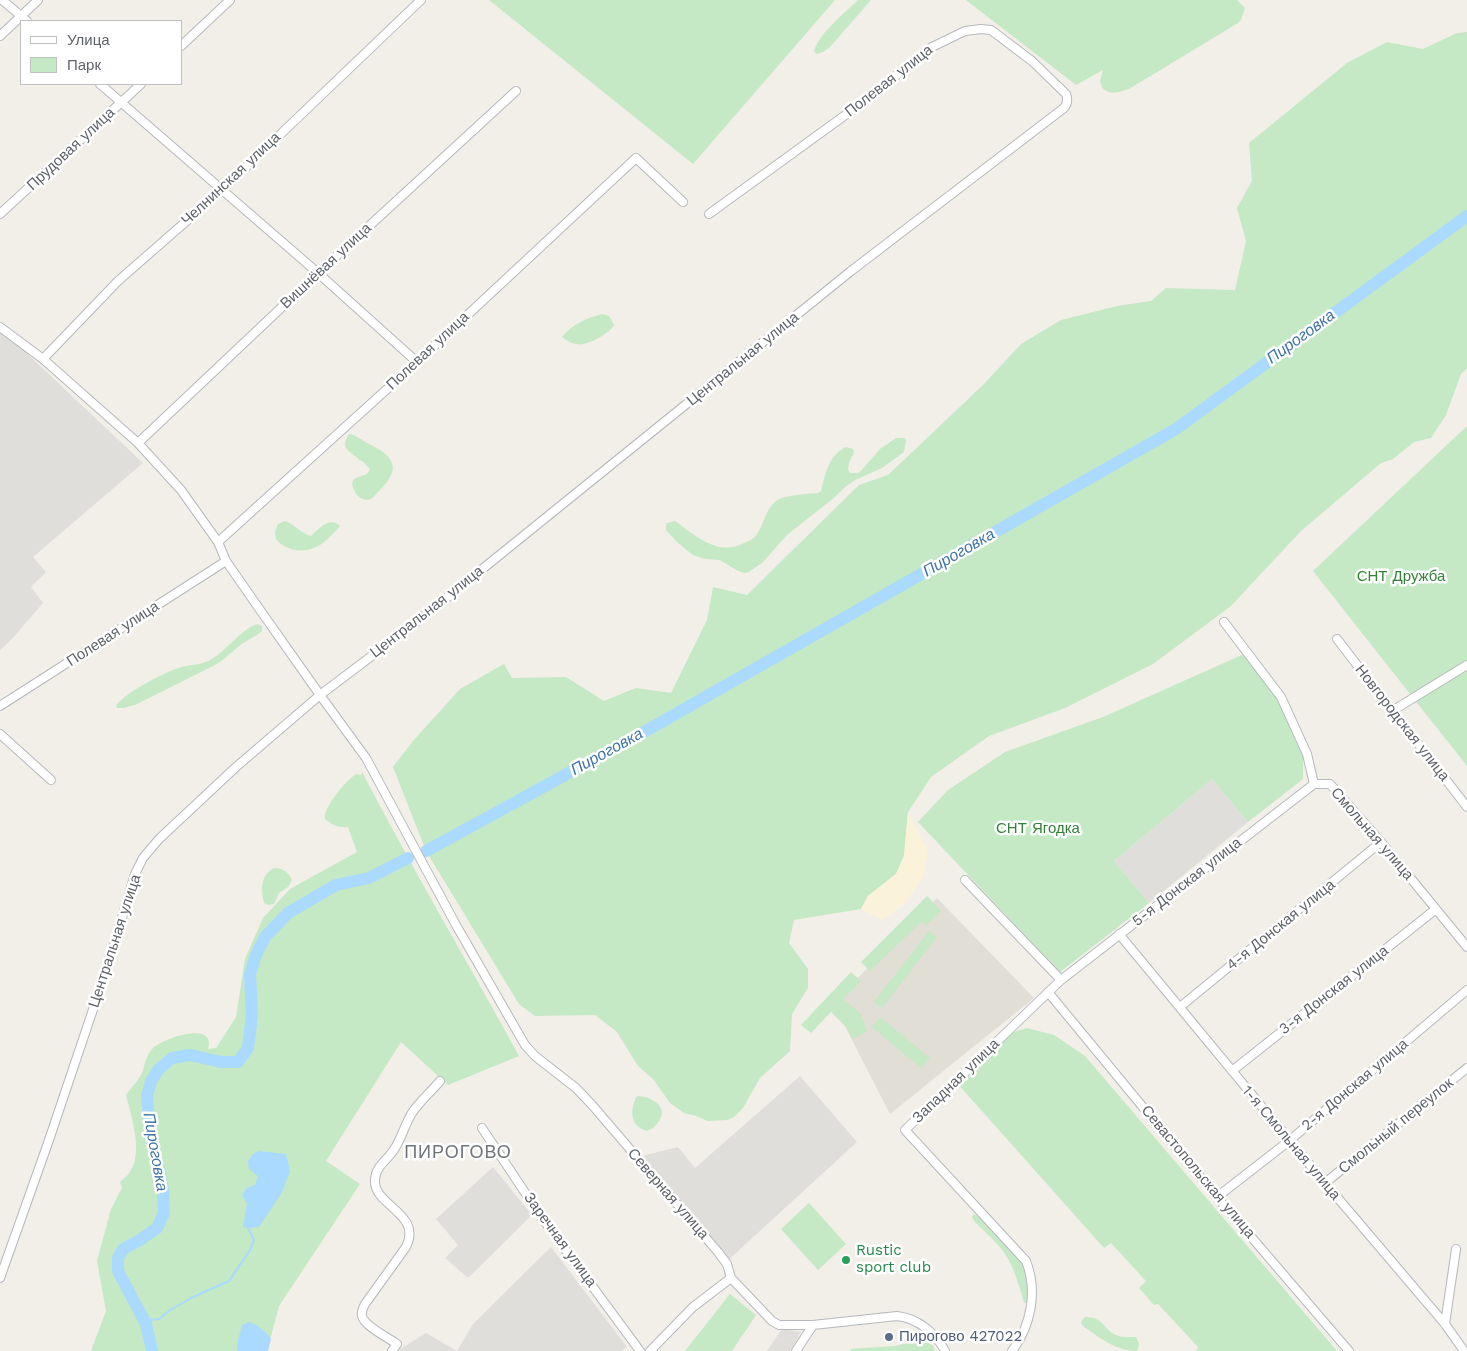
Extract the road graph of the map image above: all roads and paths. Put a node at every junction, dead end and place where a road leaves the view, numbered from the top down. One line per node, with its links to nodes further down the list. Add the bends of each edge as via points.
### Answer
1 (2, 0): 5 (street)
2 (38, 0): 5 (street)
3 (230, 0): 8 (street)
4 (421, 0): 14 (street, Челнинская улица)
5 (24, 19)
6 (20, 22): 7 (street)
7 (0, 36)
8 (182, 45)
9 (101, 85): 13 (street)
10 (140, 85): 13 (street, Прудовая улица)
11 (516, 91): 18 (street, Вишнёвая улица)
12 (1068, 101): 17 (street, Полевая улица, via 1066,94 1032,61 991,30 965,31 932,47 855,108); 28 (street, Центральная улица, via 1064,108 851,271 418,621)
13 (121, 102): 14 (street); 16 (street, Прудовая улица)
14 (222, 190): 18 (street); 20 (street, Челнинская улица, via 118,281)
15 (683, 202): 21 (street, Полевая улица, via 636,158)
16 (0, 214)
17 (709, 214)
18 (318, 273): 21 (street); 22 (street, Вишнёвая улица)
19 (0, 327): 20 (street, Северная улица)
20 (43, 359): 22 (street, Северная улица)
21 (417, 362): 23 (street, Полевая улица)
22 (138, 443): 23 (street, Северная улица, via 181,490)
23 (218, 542): 24 (street, Северная улица)
24 (226, 561): 28 (street, Северная улица); 29 (street, Полевая улица)
25 (1224, 622): 33 (street, Смольная улица, via 1281,697 1307,754)
26 (1338, 639): 30 (street, Новгородская улица)
27 (1467, 665): 30 (street)
28 (320, 695): 52 (street, Центральная улица, via 236,767 143,858); 53 (street, Северная улица, via 366,758 525,1045 593,1106 718,1252 727,1264)
29 (0, 706)
30 (1392, 710): 34 (street, Новгородская улица)
31 (0, 734): 32 (street)
32 (51, 780)
33 (1314, 784): 35 (street, Смольная улица, via 1330,784); 38 (street, 5-я Донская улица)
34 (1467, 807)
35 (1381, 842): 37 (street, Смольная улица); 43 (street, 4-я Донская улица)
36 (965, 880): 40 (street)
37 (1436, 909): 39 (street, Смольная улица); 45 (street, 3-я Донская улица)
38 (1120, 934): 40 (street, 5-я Донская улица); 43 (street, 1-я Смольная улица)
39 (1467, 947)
40 (1061, 980): 42 (street, Западная улица)
41 (1467, 990): 48 (street, 2-я Донская улица)
42 (1048, 992): 50 (street, Севастопольская улица); 61 (street, Западная улица, via 905,1130 1026,1262 1032,1284 1031,1304 1023,1334)
43 (1180, 1007): 45 (street, 1-я Смольная улица)
44 (1467, 1068): 49 (street, Смольный переулок)
45 (1232, 1071): 48 (street, 1-я Смольная улица)
46 (440, 1082): 56 (street, via 413,1112 396,1148 378,1169 374,1180 377,1191 406,1222 410,1231 406,1248 362,1311 367,1324 398,1344)
47 (482, 1128): 57 (street, Заречная улица, via 542,1218)
48 (1289, 1140): 49 (street, 1-я Смольная улица); 50 (street, 2-я Донская улица)
49 (1325, 1183): 54 (street, 1-я Смольная улица)
50 (1217, 1197): 62 (street, Севастопольская улица)
51 (1456, 1249): 54 (street)
52 (0, 1278)
53 (731, 1278): 55 (street, Северная улица, via 772,1321 779,1325); 58 (street, via 693,1307)
54 (1445, 1324): 63 (street, 1-я Смольная улица)
55 (813, 1325): 59 (street); 60 (street, Северная улица, via 902,1317 922,1325)
56 (392, 1351)
57 (640, 1351)
58 (650, 1351)
59 (796, 1351)
60 (945, 1351)
61 (1012, 1351)
62 (1349, 1351)
63 (1464, 1351)

